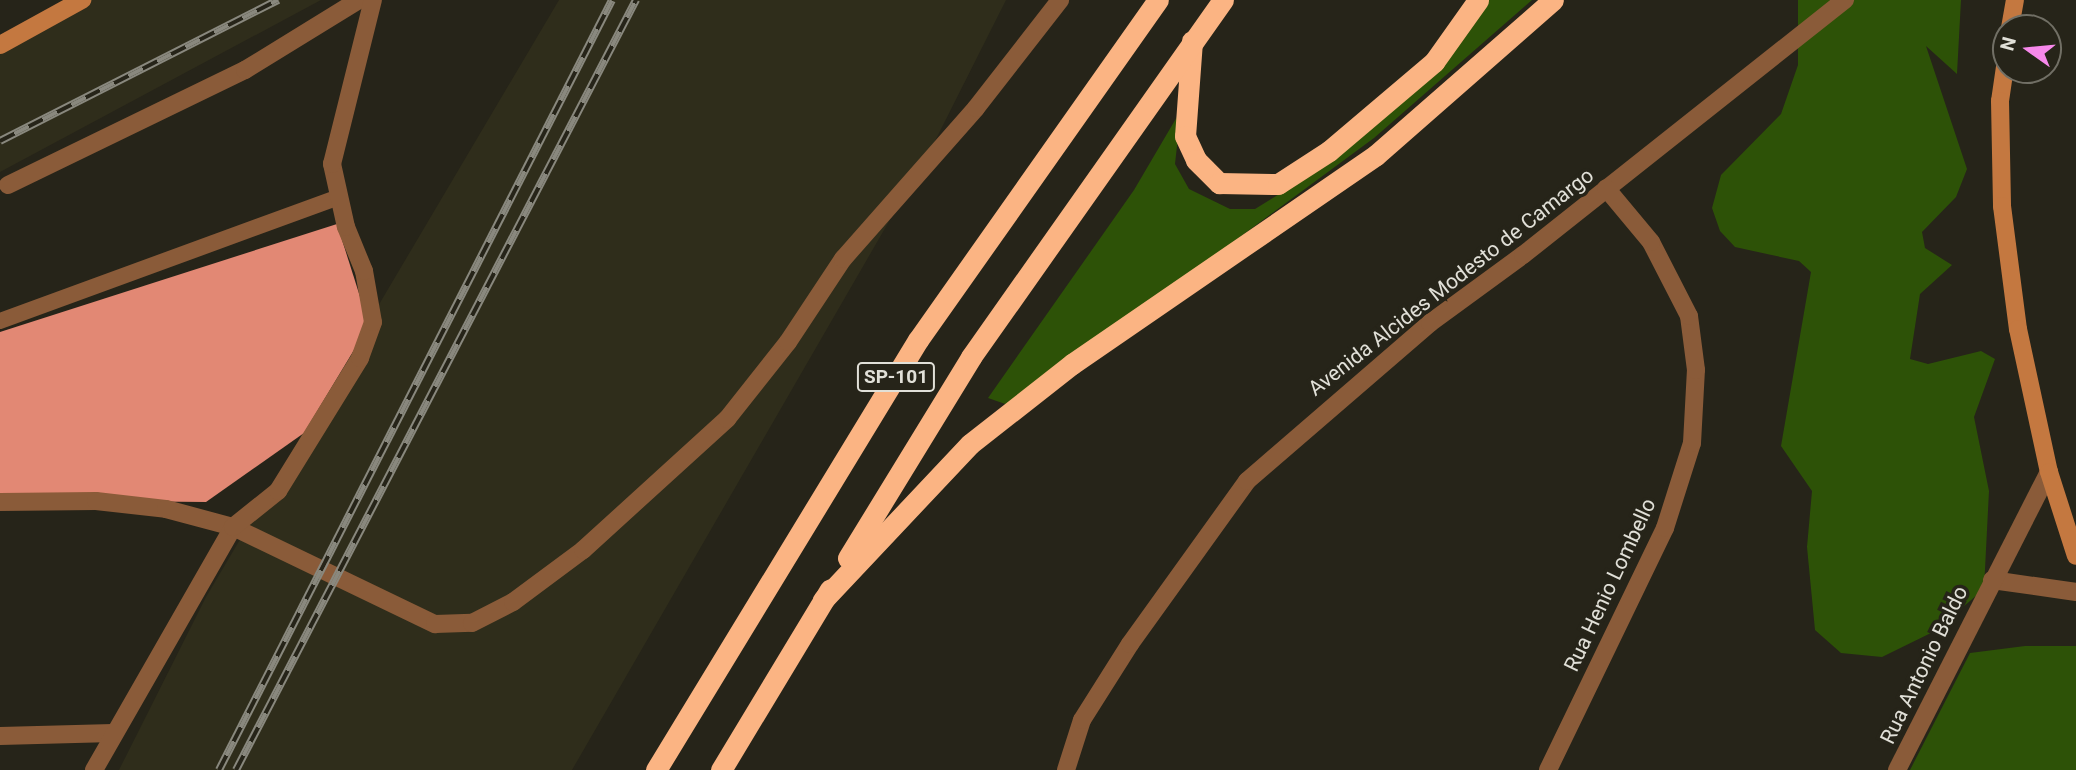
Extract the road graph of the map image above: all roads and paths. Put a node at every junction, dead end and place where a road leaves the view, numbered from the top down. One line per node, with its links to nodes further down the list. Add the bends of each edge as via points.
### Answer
1 (82, 0): 11 (street)
2 (359, 0): 13 (street, via 245,70)
3 (373, 0): 15 (street, via 332,164)
4 (1060, 0): 19 (street, via 976,108 843,259 788,342 727,419 583,550 513,602 472,624 435,624)
5 (1158, 0): 27 (highway, SP-101, via 918,341)
6 (1223, 0): 10 (highway, SP-101)
7 (1478, 0): 10 (highway, via 1434,62 1329,152 1278,184 1219,183 1196,160 1185,136)
8 (1553, 0): 23 (highway, via 1376,155 1083,356 970,444)
9 (1845, 0): 14 (street, Avenida Alcides Modesto de Camargo)
10 (1192, 40): 23 (highway, SP-101, via 971,357)
11 (0, 45)
12 (2003, 84): 17 (street, via 2002,206 2018,329)
13 (8, 184)
14 (1606, 188): 29 (street, Avenida Alcides Modesto de Camargo, via 1399,348 1247,481 1130,644 1082,720); 30 (street, Rua Henio Lombello, via 1651,242 1689,316 1696,370 1692,443 1665,528)
15 (339, 197): 16 (lane); 19 (street, via 364,271 373,322 360,358 278,491)
16 (0, 321)
17 (2049, 472): 20 (street); 21 (street, Rua Antonio Baldo)
18 (0, 502): 19 (street, via 96,501 166,509)
19 (233, 527): 24 (street)
20 (2076, 556)
21 (1992, 580): 22 (street, Rua Antonio Baldo); 31 (street, Rua Antonio Baldo)
22 (2076, 593)
23 (823, 600): 28 (highway, SP-101)
24 (113, 733): 25 (street); 26 (street)
25 (0, 736)
26 (94, 770)
27 (656, 770)
28 (721, 770)
29 (1066, 770)
30 (1548, 770)
31 (1898, 770)

